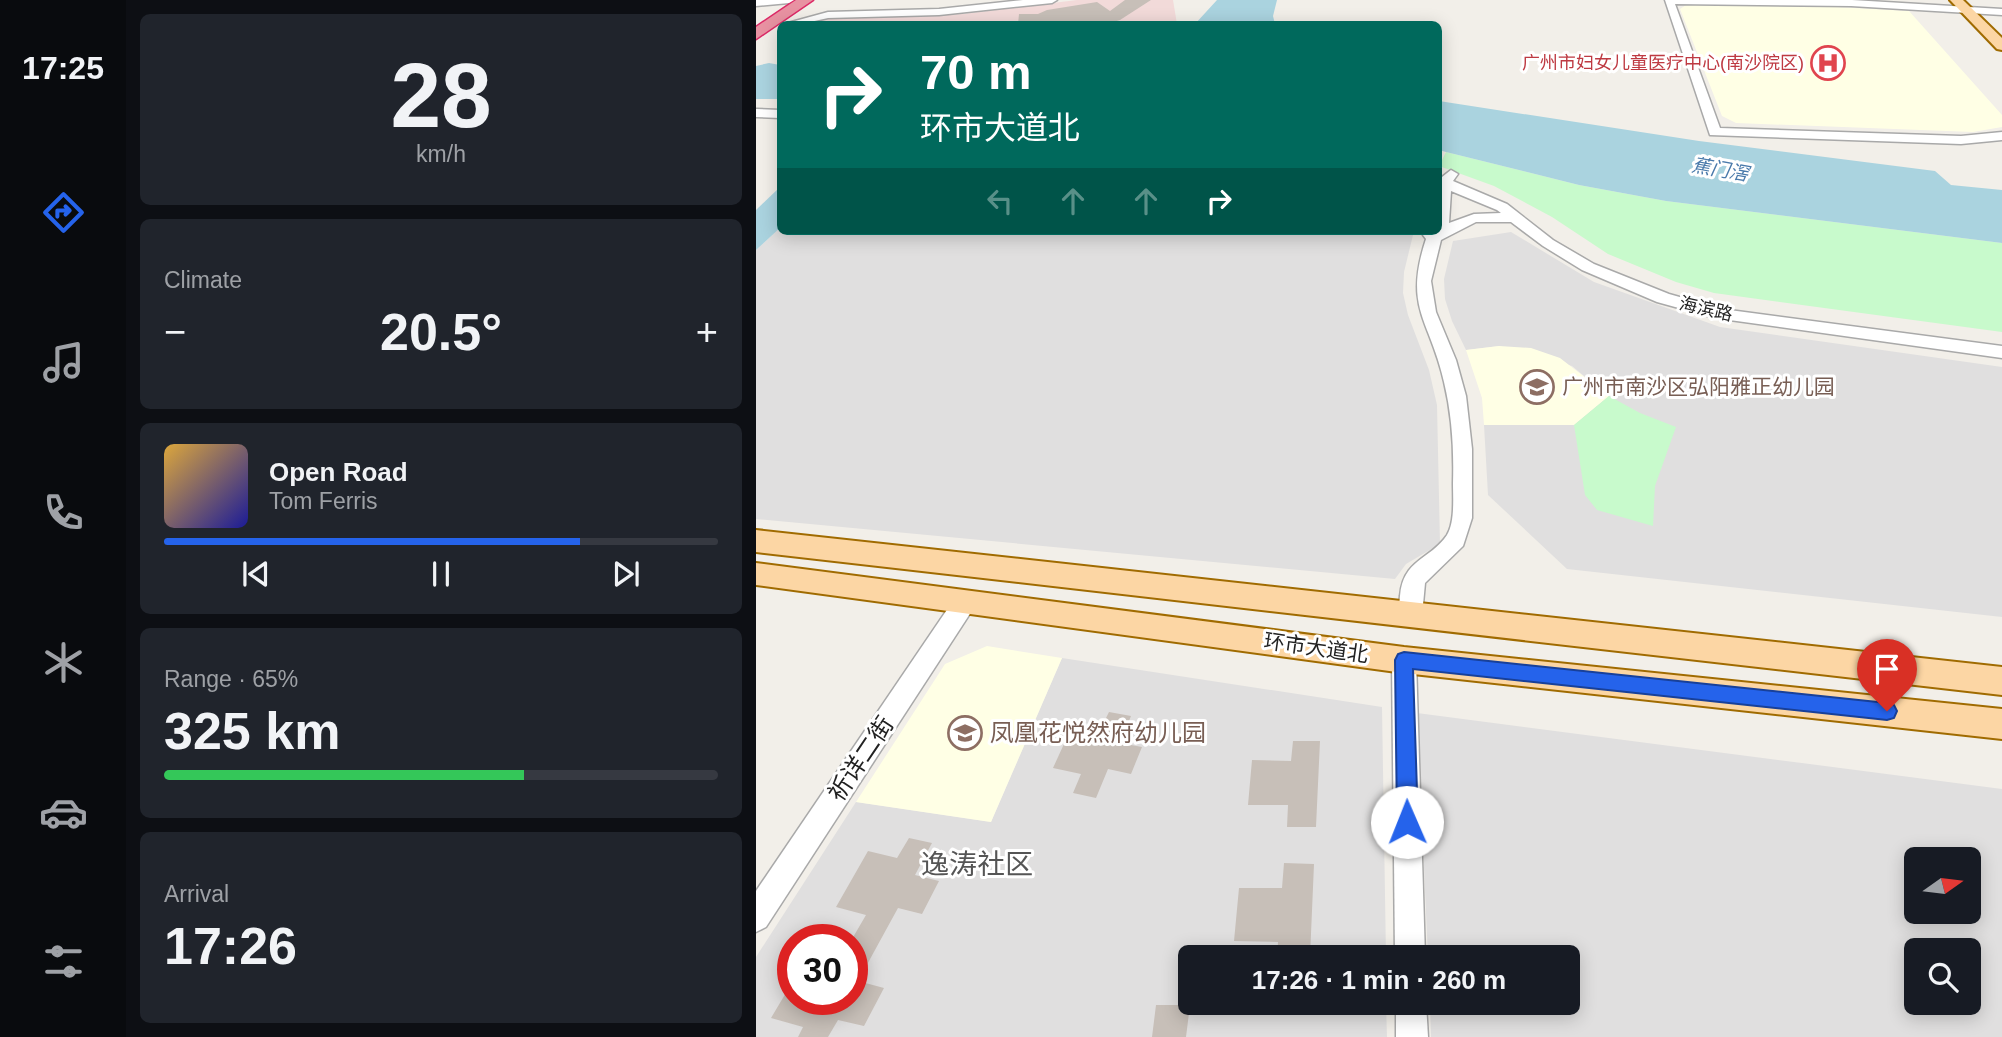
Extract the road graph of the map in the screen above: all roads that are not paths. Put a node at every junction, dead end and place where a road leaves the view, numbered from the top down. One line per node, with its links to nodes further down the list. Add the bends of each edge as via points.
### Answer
1 (789, 0): 9 (street)
2 (806, 0): 14 (highway)
3 (822, 0): 15 (highway)
4 (1002, 0): 8 (street, via 871,8)
5 (1052, 0): 16 (street, via 939,12 828,15)
6 (1956, 0): 10 (main road)
7 (1669, 1): 10 (street); 24 (street, via 1715,132 1961,140)
8 (840, 2)
9 (756, 3)
10 (1971, 5): 12 (main road); 19 (main road)
11 (756, 10): 18 (street, via 771,15)
12 (1987, 12): 13 (street); 17 (main road)
13 (2002, 12)
14 (782, 21)
15 (787, 21)
16 (807, 21)
17 (2002, 27)
18 (771, 31)
19 (2002, 46)
20 (756, 113): 21 (street)
21 (777, 114)
22 (756, 123): 23 (street)
23 (777, 123)
24 (2002, 136)
25 (1442, 176): 26 (street, 海滨路); 29 (street, 海滨路, via 1499,194 1593,256 1689,293)
26 (1519, 217): 27 (street, via 1474,218); 30 (street, 海滨路, via 1548,243 1588,267 1691,307)
27 (1442, 231)
28 (1434, 235): 34 (street, via 1423,278 1424,300 1459,410 1462,520 1456,542 1415,579)
29 (2002, 340)
30 (2002, 352)
31 (756, 541): 34 (main road, 环市大道北)
32 (756, 574): 33 (main road, 环市大道北)
33 (965, 602): 35 (main road, 环市大道北); 38 (street, 祈详二街)
34 (1410, 615): 36 (main road, 环市大道北)
35 (1404, 660): 37 (main road, 环市大道北); 39 (street)
36 (2002, 681)
37 (2002, 724)
38 (756, 917)
39 (1410, 945)
40 (1411, 1015): 41 (street)
41 (1412, 1037)

